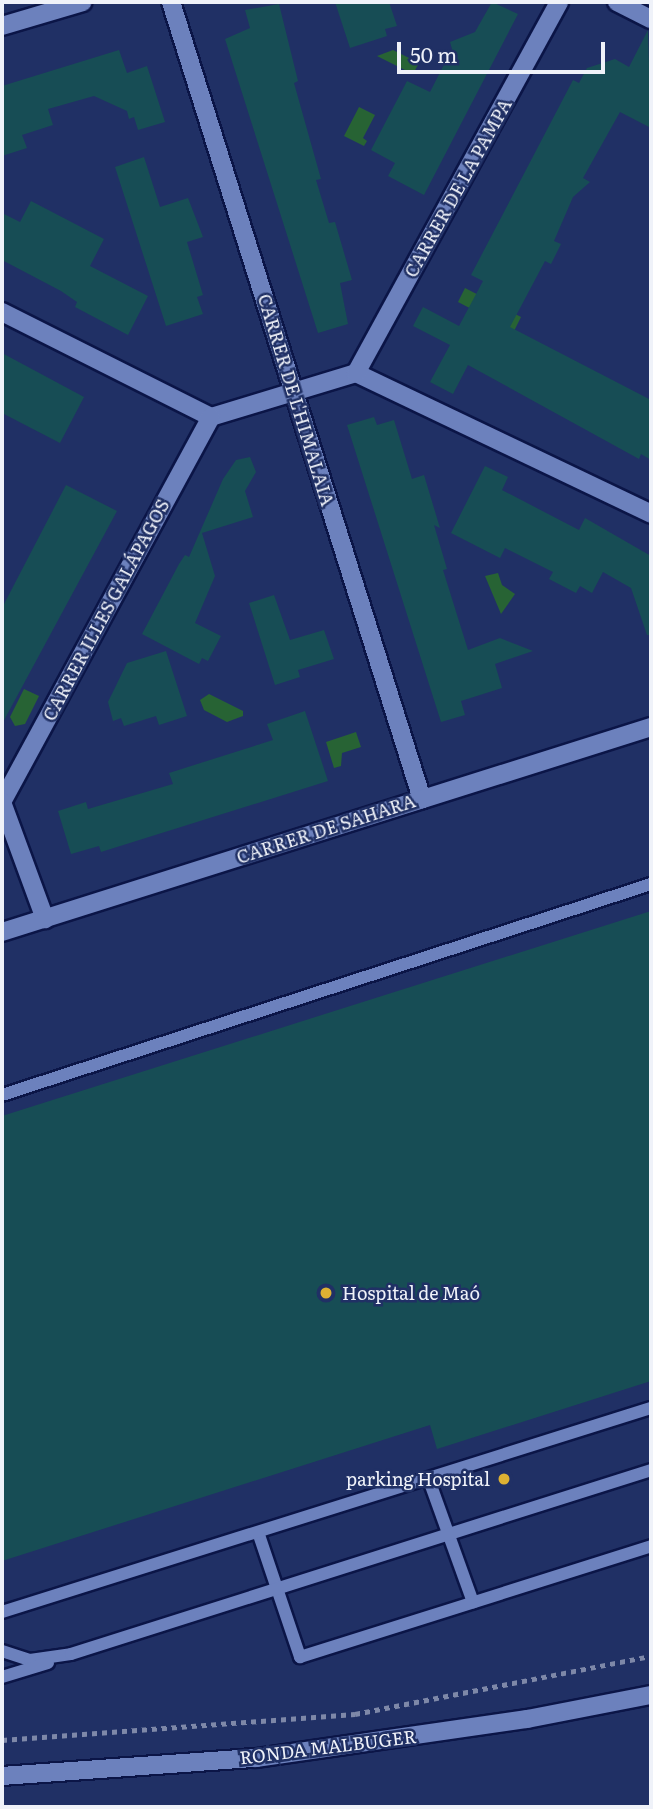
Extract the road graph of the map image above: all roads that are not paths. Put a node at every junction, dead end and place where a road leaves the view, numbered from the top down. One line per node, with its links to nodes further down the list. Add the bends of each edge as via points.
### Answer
1 (83, 2): 6 (street)
2 (171, 2): 9 (street, CARRER DE L'HIMALAIA)
3 (559, 2): 8 (street, CARRER DE LA PAMPA)
4 (617, 2): 5 (street)
5 (651, 19)
6 (2, 26)
7 (2, 312): 10 (street)
8 (356, 373): 9 (street); 11 (street)
9 (294, 392): 10 (street); 13 (street, CARRER DE L'HIMALAIA)
10 (211, 418): 14 (street, CARRER ILLES GALÁPAGOS)
11 (651, 514)
12 (651, 727): 13 (street, CARRER DE SAHARA)
13 (422, 799): 16 (street, CARRER DE SAHARA)
14 (2, 802): 16 (street)
15 (651, 884): 18 (lane)
16 (45, 919): 17 (street, CARRER DE SAHARA)
17 (2, 932)
18 (2, 1095)
19 (651, 1408): 21 (lane)
20 (651, 1470): 23 (lane)
21 (429, 1480): 22 (lane); 23 (lane)
22 (259, 1535): 25 (lane); 27 (lane)
23 (448, 1535): 25 (lane); 26 (lane)
24 (651, 1546): 26 (lane)
25 (277, 1589): 26 (lane, via 300,1657); 29 (lane)
26 (473, 1602)
27 (2, 1611)
28 (2, 1651): 29 (lane, via 30,1660)
29 (71, 1654): 30 (lane)
30 (2, 1677)
31 (651, 1695): 32 (street, RONDA MALBUGER, via 527,1719 256,1758)
32 (2, 1776)

